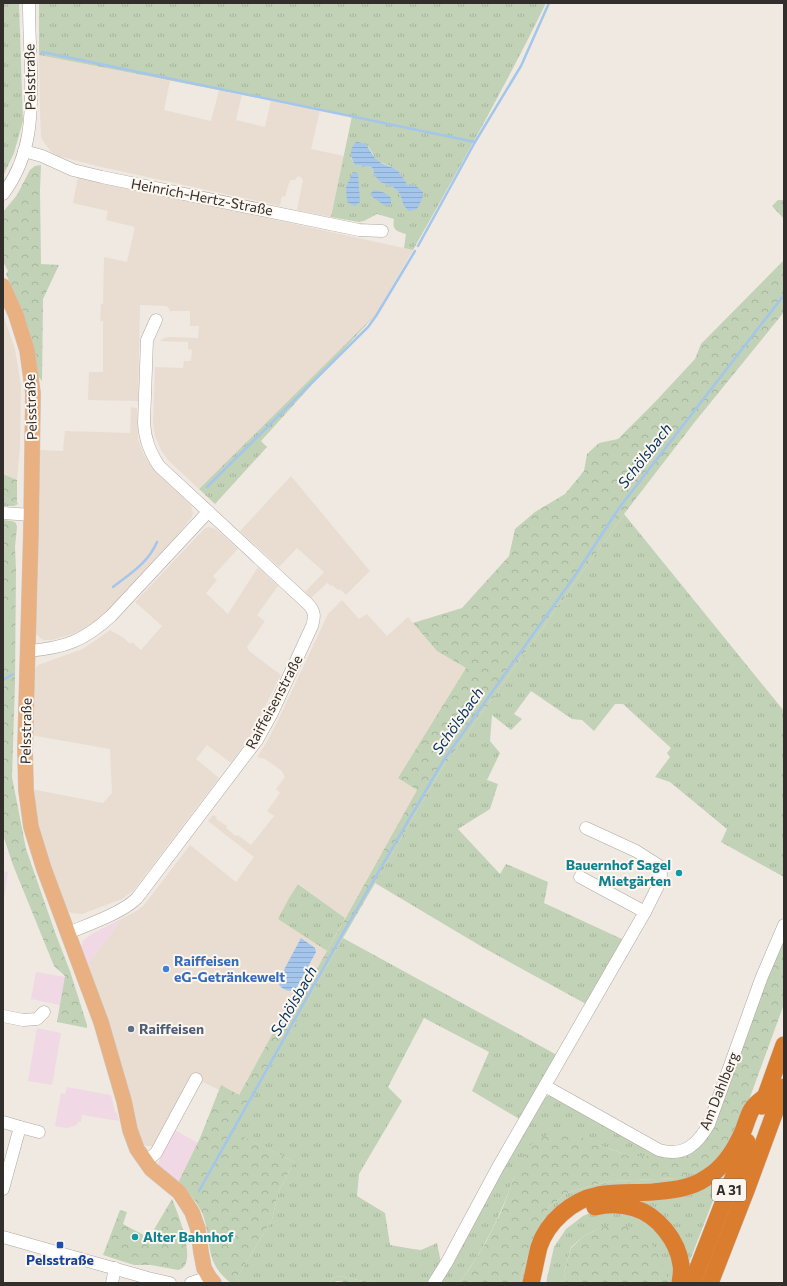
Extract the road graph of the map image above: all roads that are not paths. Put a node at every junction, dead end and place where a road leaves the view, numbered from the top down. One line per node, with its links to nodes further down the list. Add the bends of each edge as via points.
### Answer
1 (29, 3): 2 (street, Pelsstraße, via 32,102 31,121)
2 (24, 151): 3 (street, Pelsstraße, via 17,171); 4 (street, Heinrich-Hertz-Straße, via 73,170 102,177 359,230)
3 (3, 194)
4 (382, 231)
5 (3, 286): 9 (main road, Pelsstraße, via 27,350 31,376)
6 (156, 320): 7 (street, Raiffeisenstraße, via 147,340 144,423 147,445 160,466)
7 (208, 512): 10 (street, via 101,626 87,636 67,644); 15 (street, Raiffeisenstraße, via 310,607 314,614 312,626 257,740 138,898 121,909)
8 (3, 513): 9 (street)
9 (31, 515): 10 (main road, Pelsstraße)
10 (28, 651): 15 (main road, Pelsstraße, via 25,749 26,790 31,827)
11 (586, 828): 13 (street, via 636,851 658,865 660,882)
12 (580, 878): 13 (street)
13 (645, 912): 20 (street)
14 (784, 925): 20 (street, Am Dahlberg, via 708,1124 696,1143 689,1148 671,1153 659,1150)
15 (68, 933): 26 (main road, Pelsstraße, via 101,1022 130,1130 137,1149)
16 (44, 1012): 17 (street, via 37,1019 23,1020)
17 (3, 1016)
18 (784, 1044): 22 (highway, A 31)
19 (196, 1079): 26 (street, via 156,1153)
20 (545, 1086): 34 (street)
21 (784, 1087): 39 (highway, A 31)
22 (766, 1096): 35 (highway, via 752,1108 741,1136 727,1160 705,1179 688,1187 673,1190 597,1196 579,1202 562,1213 539,1246); 38 (highway, A 31)
23 (3, 1122): 24 (street)
24 (20, 1127): 25 (street); 27 (street)
25 (39, 1132)
26 (146, 1161): 30 (main road, Pelsstraße, via 151,1169 179,1192 192,1212 198,1229 204,1268)
27 (3, 1190)
28 (3, 1237): 29 (street)
29 (115, 1268): 31 (street); 32 (street)
30 (211, 1280): 33 (street)
31 (112, 1283)
32 (170, 1283)
33 (191, 1283)
34 (434, 1283)
35 (531, 1283)
36 (541, 1283): 37 (highway, via 553,1239 563,1227 575,1215 592,1207 608,1204 636,1208 664,1227 672,1238 682,1265)
37 (680, 1283)
38 (692, 1283)
39 (710, 1283)

